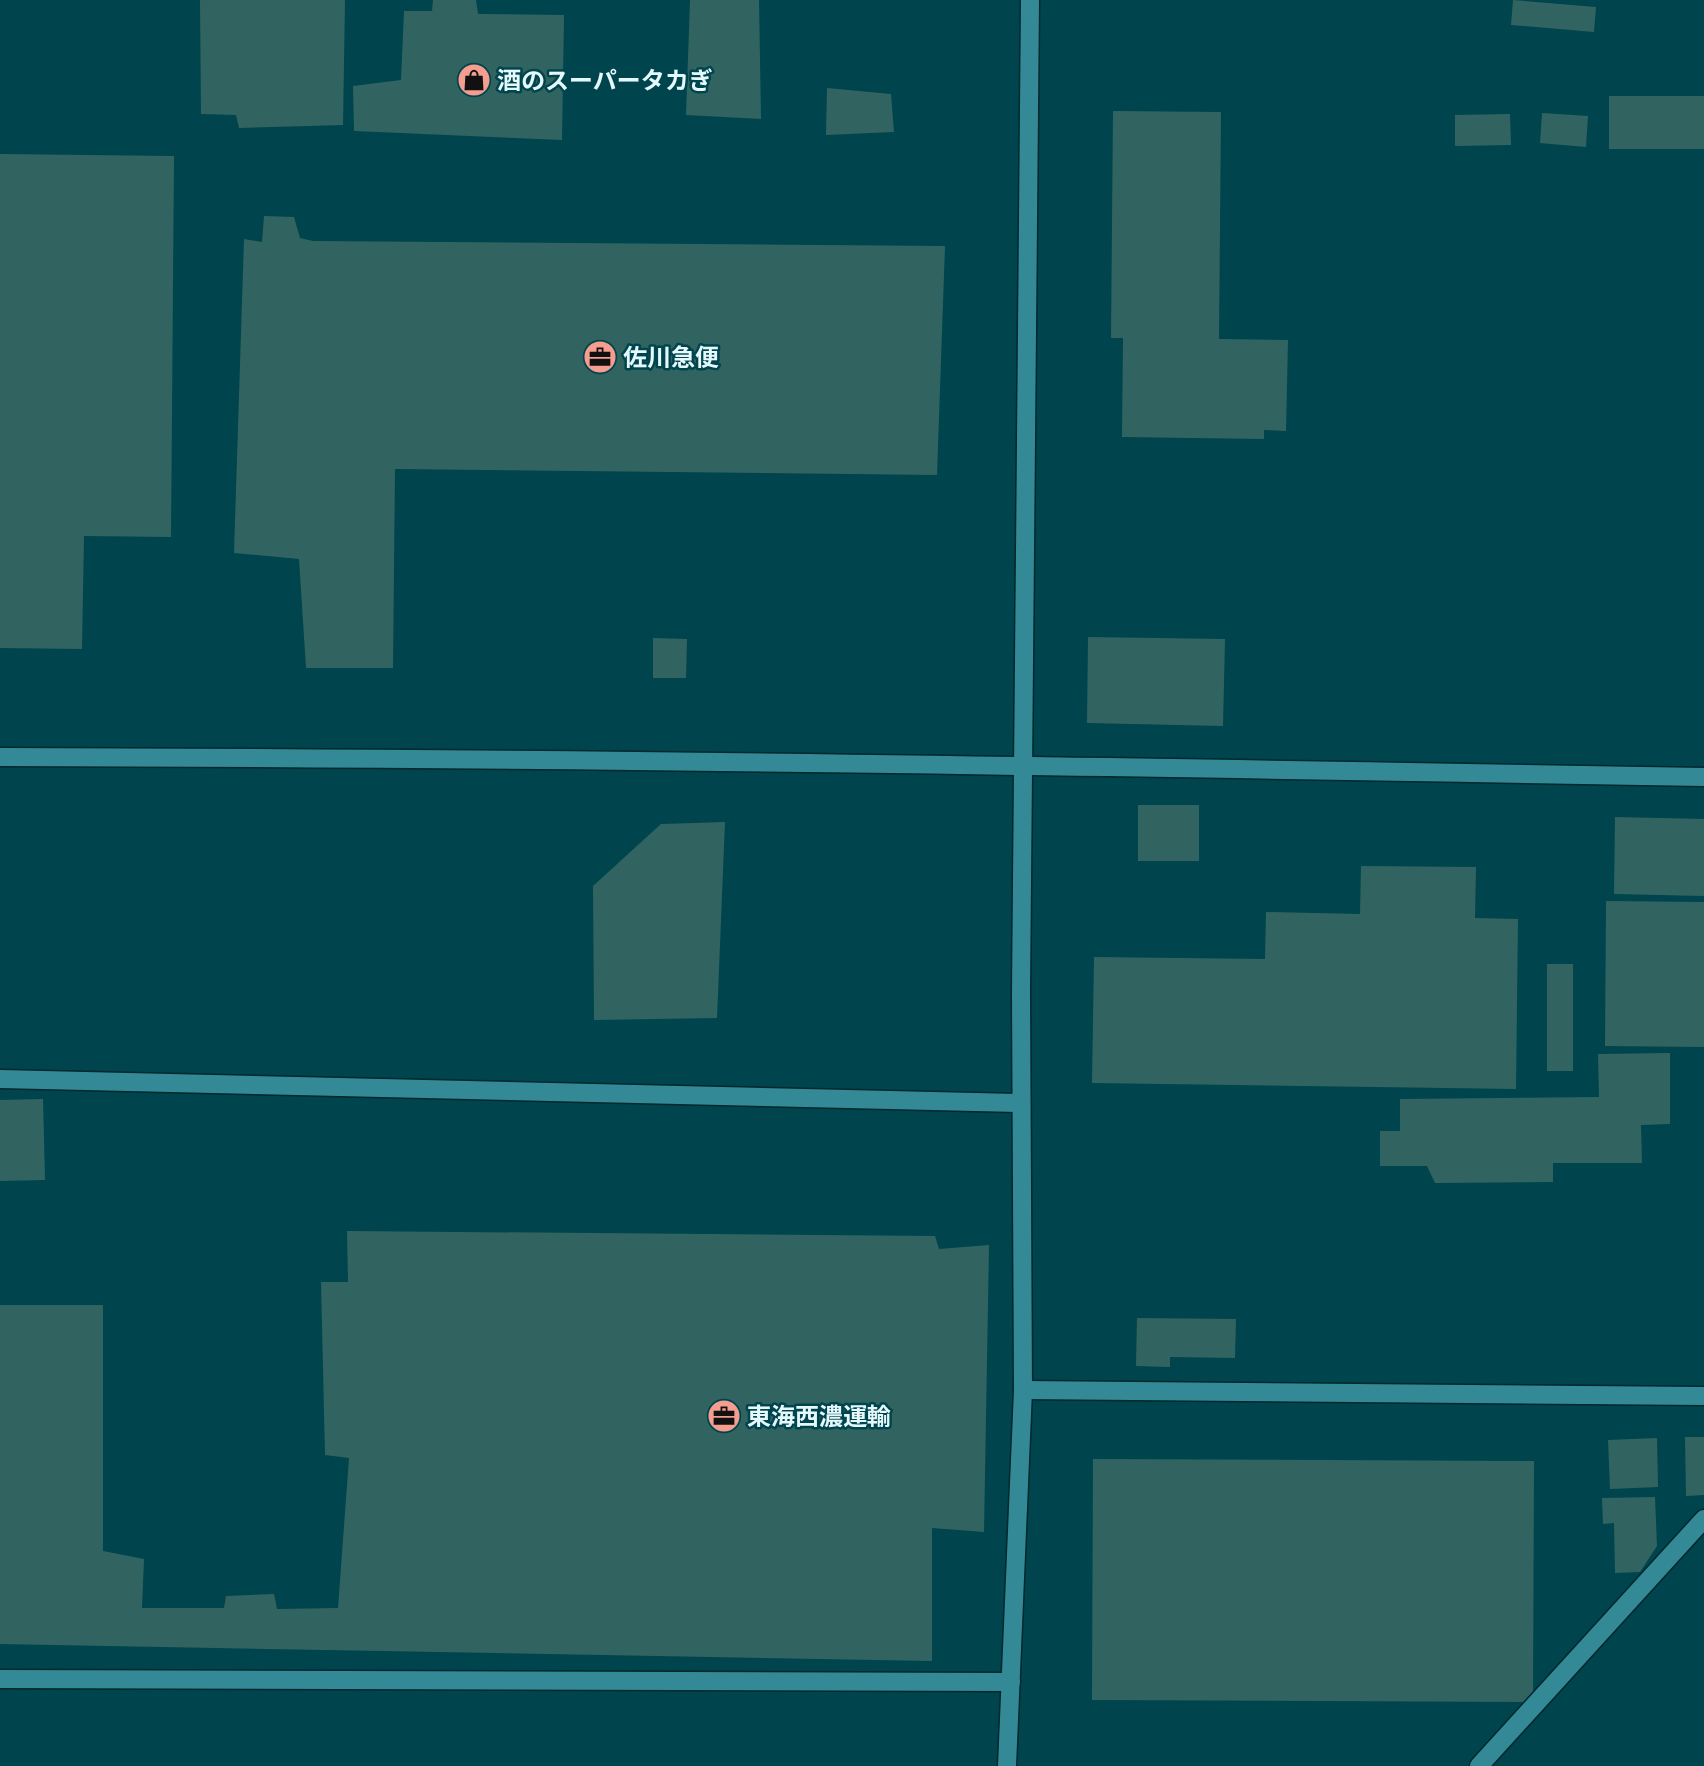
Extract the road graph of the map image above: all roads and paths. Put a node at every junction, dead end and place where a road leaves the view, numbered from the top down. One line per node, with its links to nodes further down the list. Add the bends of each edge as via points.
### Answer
1 (1030, 0): 3 (street)
2 (0, 757): 3 (street)
3 (1024, 765): 4 (street); 6 (street)
4 (1704, 777)
5 (0, 1079): 6 (street)
6 (1021, 1103): 7 (street)
7 (1023, 1390): 8 (street); 11 (street)
8 (1704, 1395)
9 (1704, 1519): 13 (street)
10 (0, 1679): 11 (street)
11 (1011, 1682): 12 (street)
12 (1007, 1766)
13 (1479, 1766)

